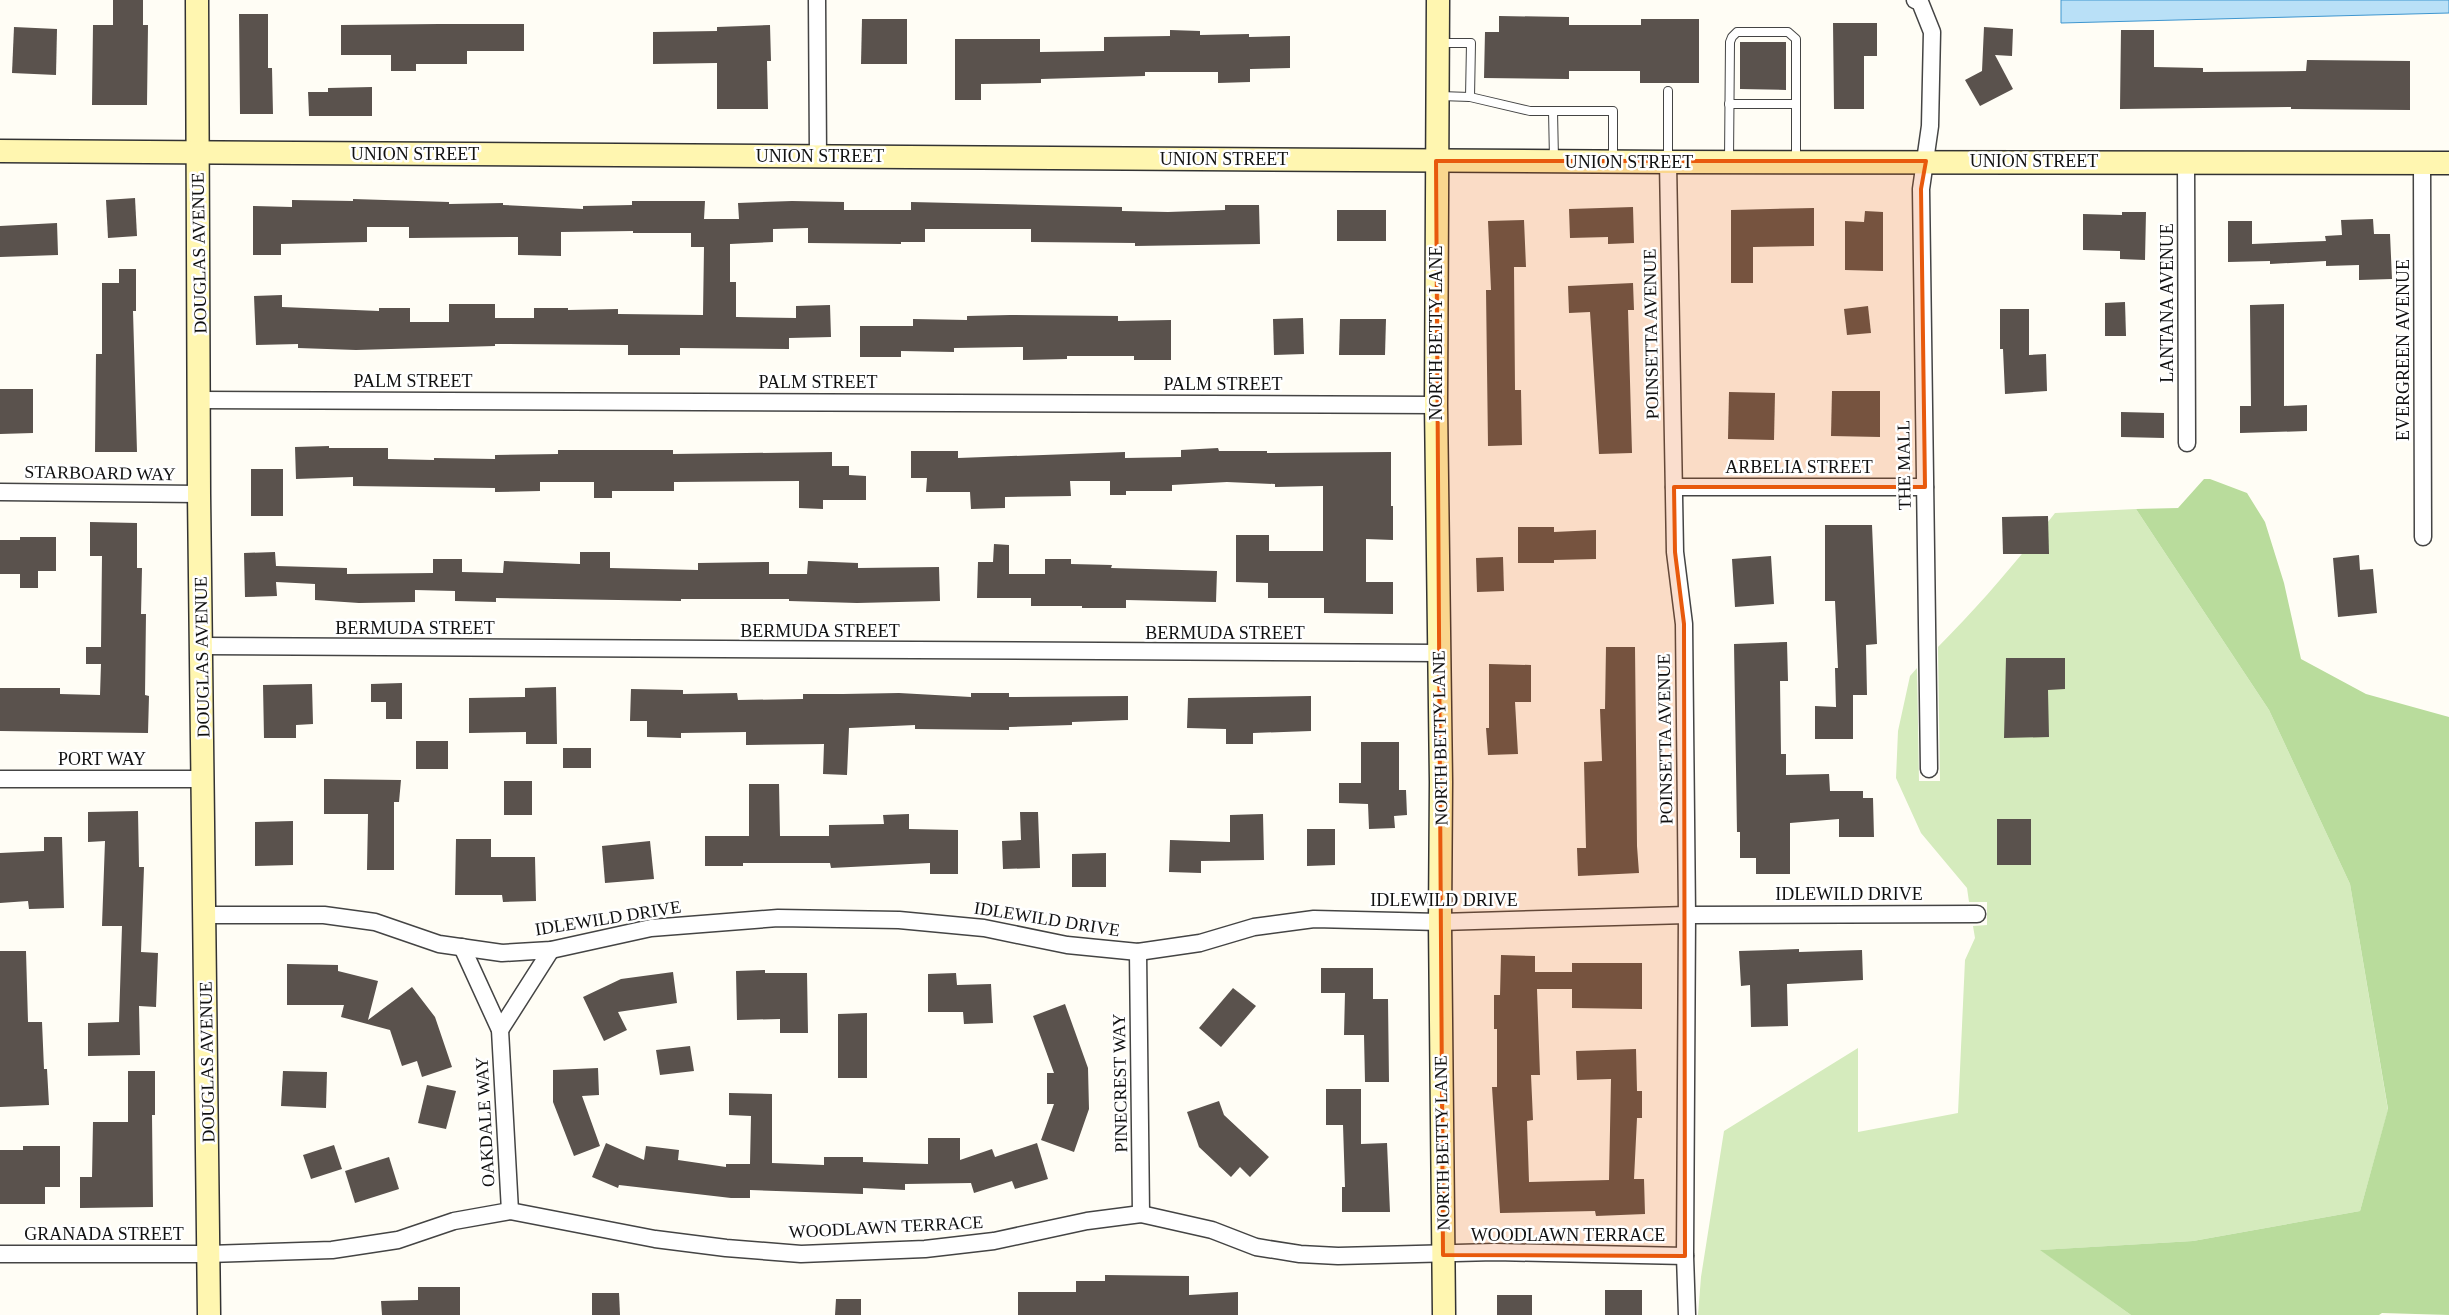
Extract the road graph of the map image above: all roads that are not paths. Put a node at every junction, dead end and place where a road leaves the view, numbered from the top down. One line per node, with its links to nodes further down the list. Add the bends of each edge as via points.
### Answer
1 (197, 0): 13 (street, DOUGLAS AVENUE)
2 (817, 0): 14 (street)
3 (1438, 0): 5 (street, NORTH BETTY LANE)
4 (1915, 0): 16 (street, THE MALL, via 1920,2 1932,32)
5 (1437, 43): 7 (street, NORTH BETTY LANE); 8 (lane, via 1471,43)
6 (1668, 91): 19 (lane)
7 (1437, 96): 8 (lane); 15 (street, NORTH BETTY LANE)
8 (1470, 97): 11 (lane, via 1530,111)
9 (1729, 104): 10 (lane); 10 (lane, via 1732,37 1737,32 1788,32 1796,39); 20 (lane)
10 (1796, 104): 21 (lane)
11 (1553, 111): 17 (lane); 18 (lane, via 1613,111)
12 (0, 151): 13 (street, UNION STREET)
13 (198, 153): 14 (street, UNION STREET); 25 (street, DOUGLAS AVENUE)
14 (818, 156): 15 (street, UNION STREET)
15 (1436, 161): 17 (street, UNION STREET); 26 (street, NORTH BETTY LANE)
16 (1926, 161): 21 (street, UNION STREET); 22 (street, UNION STREET); 28 (street, THE MALL, via 1921,189)
17 (1554, 162): 18 (street, UNION STREET)
18 (1613, 162): 19 (street, UNION STREET)
19 (1668, 162): 20 (street, UNION STREET); 29 (street, POINSETTA AVENUE)
20 (1728, 162): 21 (street, UNION STREET)
21 (1796, 162)
22 (2186, 162): 23 (street, UNION STREET); 27 (street, LANTANA AVENUE)
23 (2422, 163): 24 (street, UNION STREET); 32 (street, EVERGREEN AVENUE)
24 (2449, 163)
25 (200, 400): 26 (street, PALM STREET); 31 (street, DOUGLAS AVENUE)
26 (1436, 405): 34 (street, NORTH BETTY LANE)
27 (2187, 443)
28 (1925, 487): 29 (street, ARBELIA STREET); 35 (street, THE MALL)
29 (1674, 488): 40 (street, POINSETTA AVENUE, via 1675,552 1684,624)
30 (0, 492): 31 (street, STARBOARD WAY)
31 (199, 494): 33 (street, DOUGLAS AVENUE)
32 (2423, 537)
33 (202, 646): 34 (street, BERMUDA STREET); 37 (street, DOUGLAS AVENUE)
34 (1438, 653): 41 (street, NORTH BETTY LANE)
35 (1929, 769)
36 (0, 779): 37 (street, PORT WAY)
37 (204, 779): 39 (street, DOUGLAS AVENUE)
38 (1976, 914): 40 (street, IDLEWILD DRIVE)
39 (205, 915): 42 (street, IDLEWILD DRIVE, via 324,915 375,922 439,944); 49 (street, DOUGLAS AVENUE)
40 (1687, 915): 41 (street, IDLEWILD DRIVE); 51 (street, POINSETTA AVENUE)
41 (1440, 922): 44 (street, IDLEWILD DRIVE, via 1314,919 1254,927 1200,943); 50 (street, NORTH BETTY LANE)
42 (462, 947): 43 (street, IDLEWILD DRIVE, via 502,953); 45 (street, OAKDALE WAY)
43 (551, 950): 44 (street, IDLEWILD DRIVE, via 651,928 778,918 899,920 984,928 1067,945); 45 (street)
44 (1138, 952): 47 (street, PINECREST WAY)
45 (500, 1030): 46 (street, OAKDALE WAY)
46 (510, 1211): 47 (street, WOODLAWN TERRACE, via 656,1239 801,1254 925,1249 994,1242 1087,1221); 49 (street, WOODLAWN TERRACE, via 454,1221 398,1240 341,1248)
47 (1141, 1214): 50 (street, WOODLAWN TERRACE, via 1212,1230 1256,1247 1300,1254)
48 (0, 1254): 49 (street, GRANADA STREET)
49 (208, 1254): 52 (street, DOUGLAS AVENUE)
50 (1443, 1255): 51 (street, WOODLAWN TERRACE, via 1495,1252); 53 (street, NORTH BETTY LANE)
51 (1685, 1256): 54 (street, POINSETTA AVENUE)
52 (209, 1315)
53 (1444, 1315)
54 (1687, 1315)

